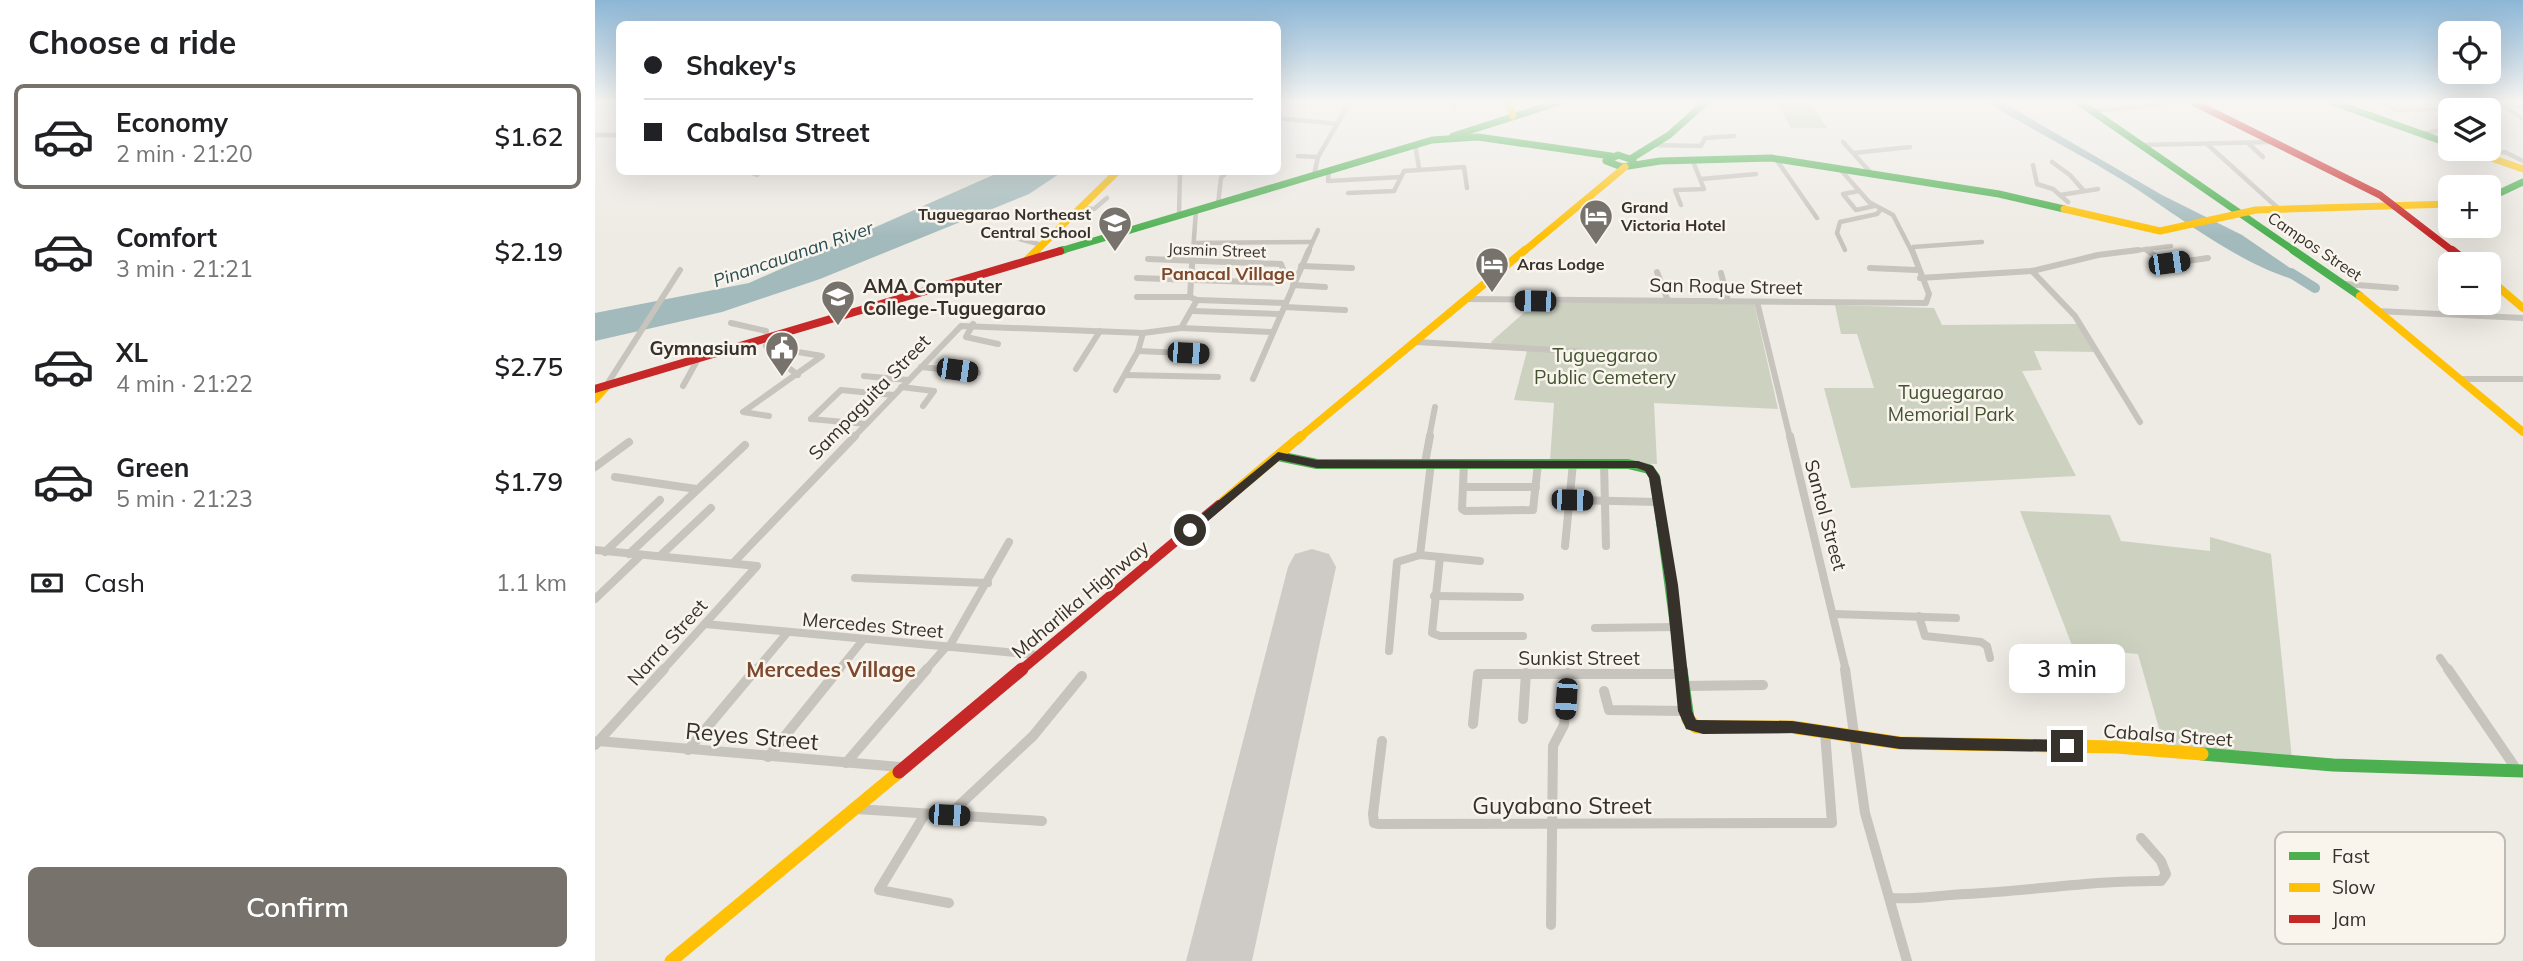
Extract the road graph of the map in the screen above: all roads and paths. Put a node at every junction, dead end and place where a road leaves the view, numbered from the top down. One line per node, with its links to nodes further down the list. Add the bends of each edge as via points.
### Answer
1 (1325, 147): 20 (street)
2 (1406, 147): 31 (main road)
3 (1415, 147): 28 (street)
4 (1542, 147): 24 (main road)
5 (1650, 147): 18 (main road, Maharlika Highway)
6 (1696, 147): 18 (street)
7 (1848, 147): 13 (street)
8 (1910, 147): 13 (street)
9 (2142, 147): 62 (main road, Campos Street)
10 (2211, 147): 60 (street)
11 (2252, 147): 19 (street)
12 (2286, 147): 55 (main road)
13 (1854, 153): 34 (street)
14 (2501, 153): 16 (street)
15 (2523, 153): 16 (street)
16 (2509, 154): 26 (street)
17 (1298, 156): 20 (street)
18 (1636, 156): 21 (main road, via 1653,162); 24 (main road); 42 (main road, Maharlika Highway)
19 (2263, 157)
20 (1318, 158): 32 (street)
21 (1692, 159): 22 (main road); 40 (street)
22 (1776, 159): 29 (main road); 66 (street)
23 (2501, 159): 30 (main road)
24 (1609, 161): 42 (main road, via 1613,175)
25 (2052, 162): 46 (street)
26 (2523, 162)
27 (2033, 165): 50 (street, via 2035,182)
28 (1419, 168): 38 (street, via 1407,169); 43 (street, via 1464,167)
29 (1840, 169): 34 (main road); 45 (street)
30 (2523, 169)
31 (1329, 170): 32 (main road); 39 (street, via 1328,181)
32 (1314, 174): 52 (main road)
33 (1756, 174): 40 (street)
34 (1872, 174): 57 (main road)
35 (1114, 175): 58 (main road)
36 (1180, 175): 64 (street)
37 (1224, 175): 52 (street)
38 (1401, 177): 39 (street); 47 (street, via 1395,190)
39 (1368, 178): 47 (street)
40 (1701, 179): 54 (street, via 1705,189 1675,190)
41 (2523, 182): 48 (main road)
42 (1607, 183): 103 (main road, Maharlika Highway)
43 (1467, 188)
44 (2098, 189): 46 (street)
45 (1859, 191): 56 (street); 63 (street, via 1843,194)
46 (2084, 191): 50 (street)
47 (1364, 192): 49 (street)
48 (2501, 192)
49 (1348, 193)
50 (2060, 195): 57 (street, via 2069,203)
51 (1107, 198): 58 (street, via 1094,209)
52 (1218, 204): 61 (main road)
53 (2438, 204): 55 (main road)
54 (1681, 205)
55 (2395, 205): 60 (main road); 78 (main road)
56 (1874, 206): 59 (street); 63 (street)
57 (2050, 206): 62 (main road, via 2150,230)
58 (1079, 208): 73 (main road)
59 (1881, 209): 63 (street, via 1877,214); 75 (street, via 1891,213)
60 (2279, 209): 62 (main road)
61 (1196, 210): 64 (main road); 72 (street)
62 (2239, 213): 96 (main road, Campos Street)
63 (1860, 214): 77 (street, via 1837,225)
64 (1179, 215): 69 (main road)
65 (1123, 217): 69 (street)
66 (1818, 218)
67 (1318, 230): 70 (street)
68 (1012, 237): 73 (street)
69 (1106, 237): 81 (main road)
70 (1312, 242): 72 (street); 83 (street)
71 (1982, 242): 75 (street)
72 (1194, 243): 82 (street)
73 (1042, 245): 81 (main road)
74 (2171, 246): 76 (street)
75 (1913, 247): 88 (street, San Roque Street)
76 (2145, 249): 79 (street, via 2166,264); 89 (street)
77 (1845, 250)
78 (2455, 252)
79 (2208, 258)
80 (1148, 259): 82 (street, Jasmin Street)
81 (1027, 261): 119 (main road)
82 (1191, 261): 84 (street, Jasmin Street); 94 (street)
83 (1301, 266): 85 (street); 97 (street)
84 (1283, 267)
85 (1353, 268)
86 (1870, 268): 88 (street)
87 (680, 270): 139 (street)
88 (1916, 270): 93 (street, San Roque Street)
89 (2032, 271): 93 (street); 146 (street, via 2075,316)
90 (1657, 272): 104 (street)
91 (1721, 274): 105 (street)
92 (1137, 278): 94 (street)
93 (1920, 278): 106 (street, San Roque Street, via 1929,294 1926,303)
94 (1191, 279): 95 (street); 102 (street)
95 (1276, 282)
96 (2345, 284): 99 (street); 110 (main road, Campos Street)
97 (1293, 285): 98 (street); 108 (street)
98 (1325, 287)
99 (2396, 288)
100 (2501, 289): 107 (main road)
101 (1137, 298): 102 (street)
102 (1193, 299): 108 (street); 111 (street)
103 (1465, 299): 104 (street, San Roque Street); 120 (main road, Maharlika Highway)
104 (1668, 301): 105 (street, San Roque Street)
105 (1728, 301): 106 (street, San Roque Street)
106 (1757, 302): 184 (street, Santol Street)
107 (2523, 307)
108 (1283, 308): 109 (street); 111 (street); 117 (street)
109 (1345, 310)
110 (2377, 310): 112 (street); 134 (main road, Campos Street)
111 (1193, 311): 115 (street)
112 (2523, 318)
113 (731, 323): 119 (street)
114 (973, 324): 116 (street); 121 (street, via 966,337); 126 (street, Sampaguita Street, via 957,328)
115 (1181, 328): 117 (street); 118 (street)
116 (1100, 331): 118 (street); 127 (street)
117 (1271, 332): 133 (street, via 1271,342)
118 (1143, 333): 122 (street)
119 (768, 337): 125 (main road); 129 (street, via 774,357); 129 (street, via 822,356)
120 (1414, 341): 123 (street); 151 (main road, Maharlika Highway)
121 (998, 344)
122 (1138, 351): 124 (street); 131 (street)
123 (1590, 352)
124 (1207, 354)
125 (698, 359): 137 (street); 139 (main road)
126 (921, 366): 128 (street); 136 (street, Sampaguita Street)
127 (1076, 369)
128 (978, 373)
129 (798, 375): 145 (street, via 743,412)
130 (864, 376): 136 (street)
131 (1125, 376): 132 (street); 140 (street)
132 (1218, 377)
133 (1253, 379)
134 (2459, 379): 135 (street); 148 (main road, Campos Street)
135 (2523, 379)
136 (908, 380): 138 (street, Sampaguita Street)
137 (683, 386)
138 (901, 387): 141 (street, Sampaguita Street); 143 (street, via 934,391)
139 (600, 388): 142 (main road)
140 (1116, 390)
141 (893, 395): 147 (street, Sampaguita Street); 147 (street, via 841,390 811,419)
142 (595, 399)
143 (923, 406)
144 (1435, 407): 152 (street)
145 (769, 416)
146 (2140, 422)
147 (866, 424): 177 (street, Sampaguita Street)
148 (2523, 432)
149 (629, 442): 157 (street)
150 (745, 445): 161 (street)
151 (1278, 456): 152 (main road, via 1317,464); 195 (main road, Maharlika Highway)
152 (1428, 463): 153 (main road); 174 (street)
153 (1464, 463): 154 (main road); 159 (street)
154 (1538, 463): 155 (main road); 160 (street)
155 (1573, 463): 156 (main road); 163 (street)
156 (1604, 463): 164 (street); 165 (main road, via 1649,469 1655,477)
157 (595, 467)
158 (615, 478): 161 (street)
159 (1463, 487): 160 (street); 160 (street, via 1465,511 1533,510)
160 (1536, 487)
161 (696, 489): 172 (street)
162 (660, 500): 171 (street)
163 (1572, 500): 164 (street); 168 (street)
164 (1605, 501): 165 (street); 169 (street)
165 (1658, 502): 188 (main road)
166 (711, 508): 175 (street)
167 (1009, 542): 180 (street)
168 (1565, 546)
169 (1606, 546)
170 (595, 550): 171 (street)
171 (605, 552): 172 (street)
172 (629, 554): 173 (street)
173 (641, 555): 175 (street); 183 (street)
174 (1420, 555): 176 (street); 194 (street, via 1396,564)
175 (660, 556): 177 (street)
176 (1440, 557): 178 (street); 181 (street)
177 (735, 561): 187 (street, Narra Street, via 757,565 756,569)
178 (1480, 561)
179 (855, 578): 180 (street)
180 (988, 583): 193 (street)
181 (1434, 596): 182 (street); 191 (street, via 1434,635)
182 (1520, 597)
183 (595, 600)
184 (1834, 614): 185 (street); 209 (street, Santol Street)
185 (1919, 616): 186 (street); 196 (street, via 1925,636 1982,642)
186 (1956, 618)
187 (705, 624): 190 (street, Mercedes Street); 211 (street, Narra Street)
188 (1677, 627): 189 (street); 200 (main road)
189 (1595, 628)
190 (787, 633): 192 (street, Mercedes Street); 212 (street)
191 (1523, 636)
192 (863, 640): 193 (street, Mercedes Street); 213 (street)
193 (947, 647): 195 (street, Mercedes Street); 214 (street)
194 (1389, 651)
195 (1040, 655): 215 (main road, Maharlika Highway)
196 (1990, 658)
197 (2439, 658): 216 (street)
198 (1526, 673): 199 (street, Sunkist Street); 206 (street); 207 (street, Sunkist Street, via 1478,674)
199 (1568, 673): 200 (street, Sunkist Street); 221 (street, via 1564,724 1553,746)
200 (1681, 674): 203 (main road)
201 (1082, 677): 219 (street, via 1033,736)
202 (1763, 685): 203 (street)
203 (1682, 686): 205 (main road)
204 (1604, 691): 205 (street, via 1609,710)
205 (1685, 711): 208 (main road, Cabalsa Street, via 1696,727 1783,726)
206 (1523, 719)
207 (1473, 724)
208 (1825, 732): 209 (main road, Cabalsa Street); 221 (street, Guyabano Street, via 1832,823)
209 (1856, 738): 216 (main road, Cabalsa Street, via 1928,744 2117,747 2333,765); 223 (street, Santol Street, via 1862,801)
210 (1382, 741): 221 (street, Guyabano Street, via 1375,824)
211 (596, 743): 212 (street, Reyes Street)
212 (688, 750): 213 (street, Reyes Street)
213 (768, 757): 214 (street, Reyes Street)
214 (846, 763): 215 (street, Reyes Street)
215 (903, 768): 217 (main road, Maharlika Highway)
216 (2520, 771)
217 (855, 808): 218 (street); 226 (main road, Maharlika Highway)
218 (925, 814): 219 (street); 224 (street, via 879,890)
219 (949, 815): 220 (street)
220 (1042, 821)
221 (1551, 826): 225 (street)
222 (2141, 838): 223 (street, via 2164,867 2161,881 2115,880 1992,895)
223 (1890, 898): 227 (street, Santol Street)
224 (949, 903)
225 (1551, 925)
226 (671, 961)
227 (1907, 961)

